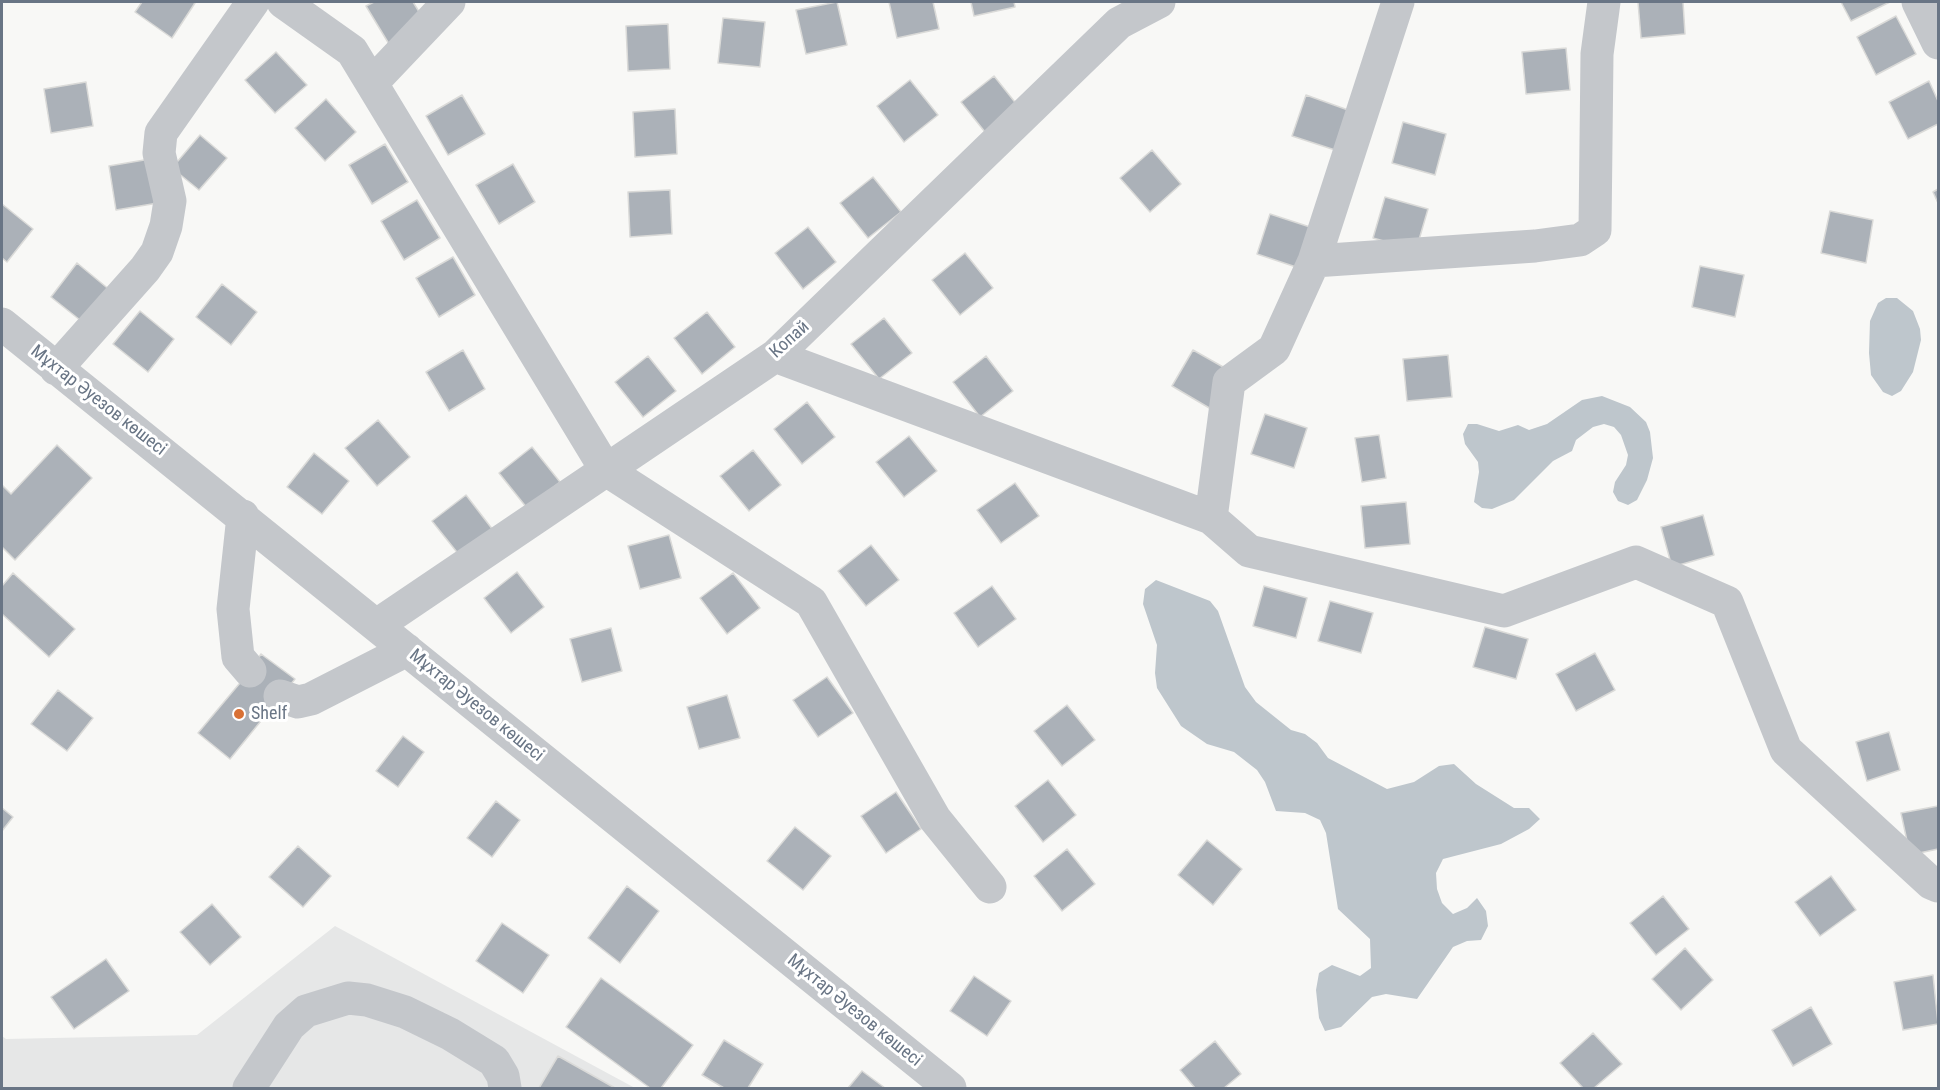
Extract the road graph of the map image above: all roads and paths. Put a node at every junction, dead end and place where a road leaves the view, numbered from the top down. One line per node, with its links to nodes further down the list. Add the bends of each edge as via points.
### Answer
1 (253, 2): 13 (street, via 161,133 159,153 170,201 156,252 146,269)
2 (283, 2): 9 (street, via 352,51)
3 (449, 2): 9 (street)
4 (1159, 2): 12 (street, Копай, via 1119,23)
5 (1398, 2): 10 (street)
6 (1604, 2): 10 (street, via 1597,54 1595,230 1580,240 1535,246)
7 (1918, 2): 8 (street)
8 (1938, 43)
9 (372, 83): 14 (street)
10 (1314, 261): 16 (street, via 1274,349 1229,382)
11 (2, 324): 13 (street, Мұхтар Әуезов көшесі)
12 (775, 356): 14 (street, Копай); 16 (street)
13 (56, 369): 15 (street, Мұхтар Әуезов көшесі)
14 (606, 470): 17 (street, Копай); 21 (street, via 812,602 935,819)
15 (243, 516): 17 (street, Мұхтар Әуезов көшесі); 19 (street, via 233,609 238,657)
16 (1211, 518): 22 (street, via 1249,550 1504,611 1636,562 1727,602 1786,750)
17 (377, 625): 18 (street, Мұхтар Әуезов көшесі)
18 (407, 650): 20 (street, via 311,699 298,702); 25 (street, Мұхтар Әуезов көшесі)
19 (250, 671)
20 (280, 696)
21 (990, 887)
22 (1936, 890)
23 (249, 1089): 24 (street, via 289,1026 306,1011 348,998 405,1012 450,1034 494,1060)
24 (505, 1089)
25 (950, 1089)

